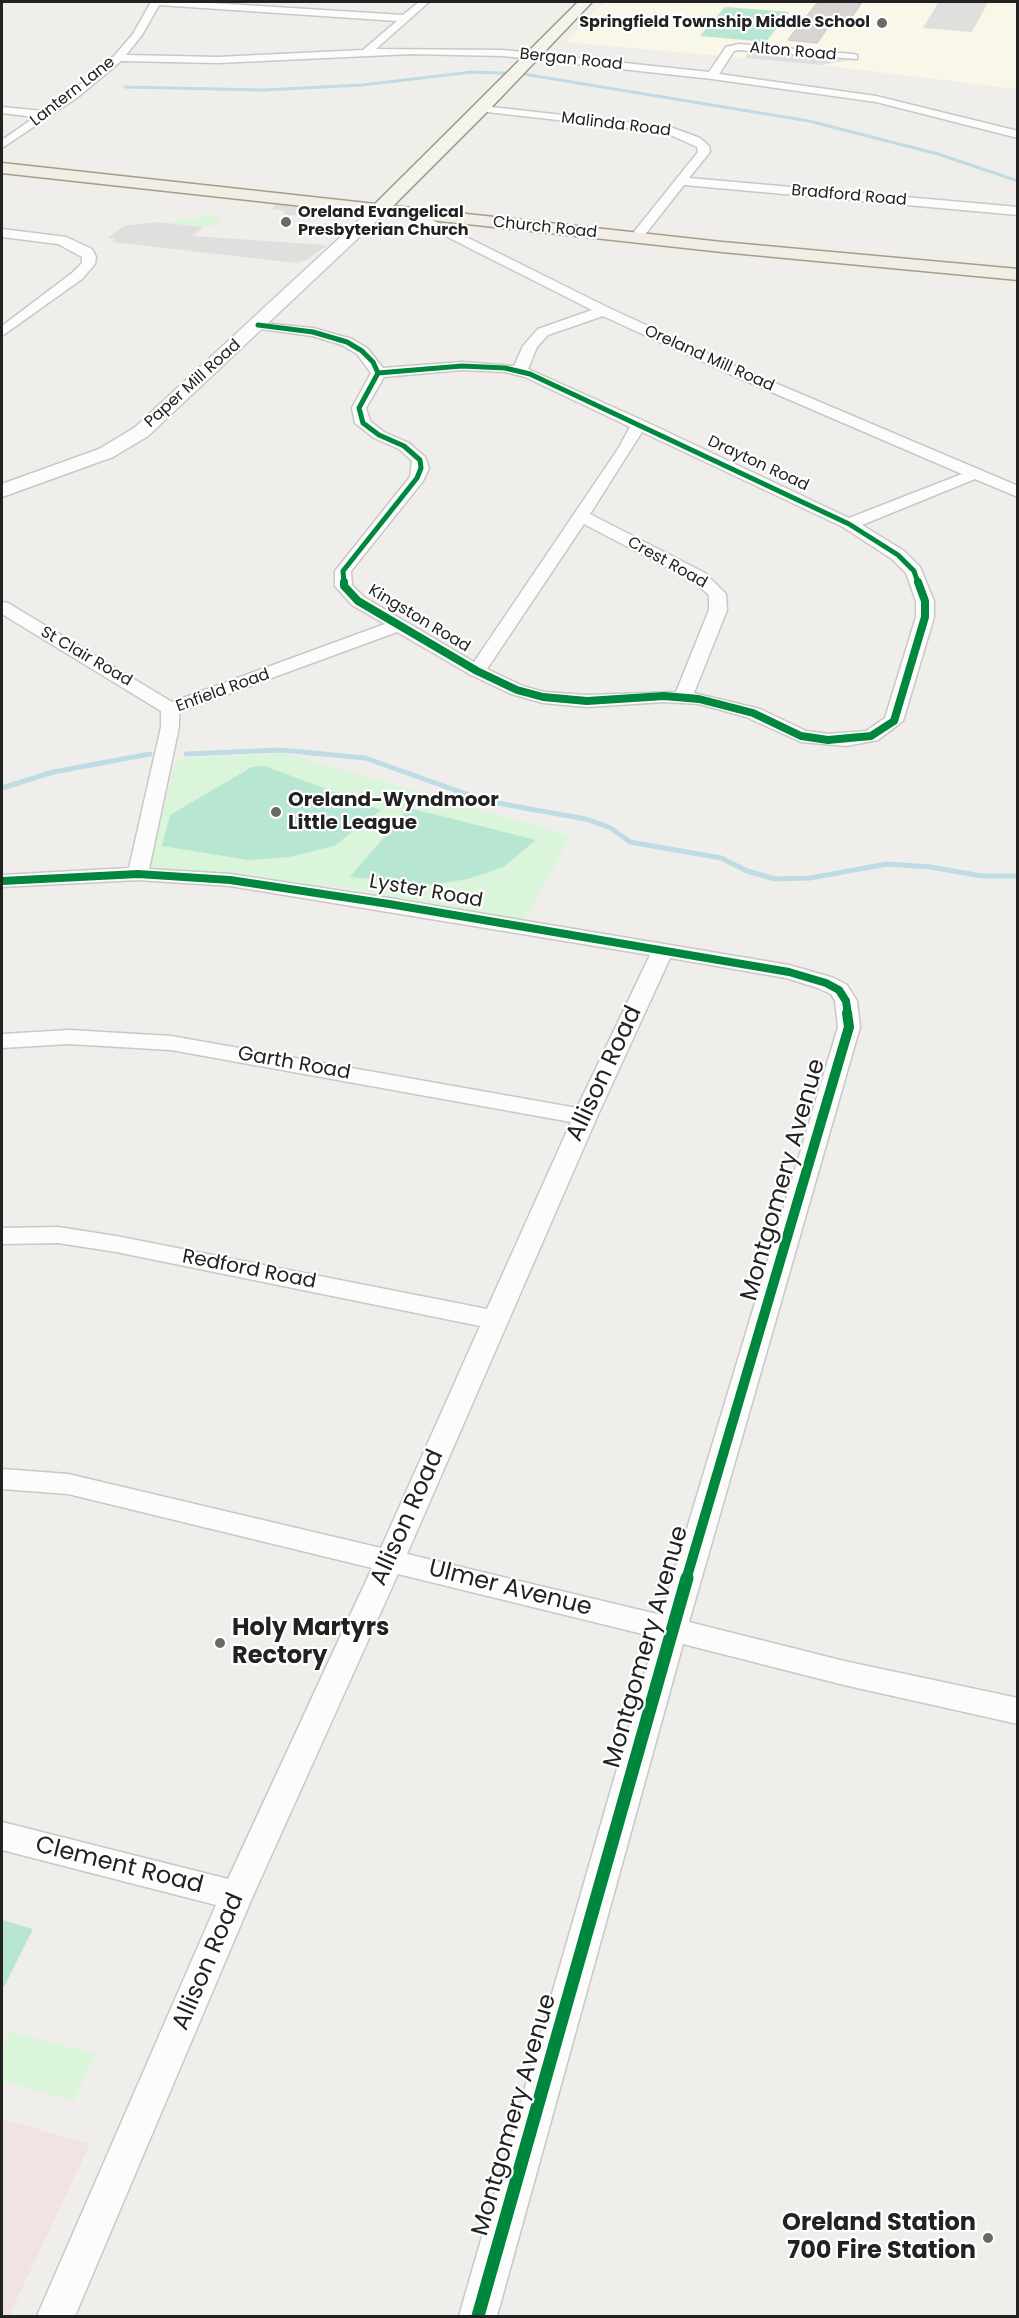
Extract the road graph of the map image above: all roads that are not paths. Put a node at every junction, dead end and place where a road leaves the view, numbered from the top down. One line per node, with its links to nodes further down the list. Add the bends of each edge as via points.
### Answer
1 (156, 2): 4 (street); 8 (street, Lantern Lane)
2 (424, 2): 4 (street)
3 (585, 2): 6 (main road, Paper Mill Road)
4 (403, 18): 5 (street)
5 (367, 52): 6 (street, Bergan Road); 8 (street, Bergan Road, via 218,60)
6 (534, 56): 9 (street, Bergan Road); 10 (main road, Paper Mill Road)
7 (853, 57): 9 (street, Alton Road, via 739,47 730,49)
8 (118, 58): 12 (street, Lantern Lane)
9 (712, 76): 13 (street, Bergan Road, via 876,99)
10 (482, 109): 16 (street, Malinda Road, via 666,129 688,135 703,146 704,152); 17 (main road, Paper Mill Road)
11 (2, 110): 12 (street)
12 (46, 115): 14 (street, Lantern Lane)
13 (1017, 135)
14 (2, 145)
15 (2, 168): 17 (main road, Church Road)
16 (681, 181): 18 (street, Bradford Road); 21 (street, Malinda Road)
17 (380, 209): 19 (main road, Church Road); 24 (street, Paper Mill Road)
18 (1017, 211)
19 (408, 212): 21 (main road, Church Road); 23 (street, Oreland Mill Road)
20 (2, 233): 25 (street, via 74,244 87,252 88,264)
21 (635, 238): 22 (main road, Church Road)
22 (1017, 275)
23 (604, 311): 26 (street, via 543,332 530,346); 29 (street, Oreland Mill Road)
24 (258, 325): 27 (street, via 313,332 347,342 368,357); 30 (street, Paper Mill Road, via 153,421 118,447)
25 (2, 332)
26 (520, 370): 27 (street, Drayton Road, via 462,366); 28 (street, Drayton Road)
27 (378, 373): 35 (street, Kingston Road, via 359,408 361,419 374,432 412,452 420,460 421,468 346,566 343,576 351,596)
28 (639, 424): 32 (street); 33 (street, Drayton Road)
29 (975, 474): 31 (street, Oreland Mill Road); 33 (street)
30 (3, 489)
31 (1017, 492)
32 (581, 516): 36 (street); 37 (street, Crest Road, via 699,577 717,594 718,610)
33 (849, 524): 39 (street, Drayton Road, via 908,563 923,589 925,617 894,721 879,733)
34 (2, 607): 38 (street, St Clair Road)
35 (399, 625): 36 (street, Kingston Road); 38 (street, Enfield Road)
36 (477, 671): 37 (street, Kingston Road, via 517,690 556,698 587,701)
37 (682, 697): 39 (street, Kingston Road, via 733,706 809,738)
38 (170, 709): 40 (street, Enfield Road, via 171,727)
39 (846, 740)
40 (138, 874): 41 (street, Lyster Road); 42 (street, Lyster Road, via 230,879)
41 (2, 881)
42 (662, 952): 43 (street, Lyster Road, via 789,972); 45 (street, Allison Road)
43 (839, 990): 50 (street, Montgomery Avenue, via 849,1013 849,1027)
44 (2, 1041): 45 (street, Garth Road, via 134,1038)
45 (585, 1117): 47 (street, Allison Road)
46 (2, 1236): 47 (street, Redford Road, via 58,1235 106,1242)
47 (495, 1320): 49 (street, Allison Road)
48 (2, 1479): 49 (street, Ulmer Avenue, via 68,1484)
49 (390, 1560): 50 (street, Ulmer Avenue); 53 (street, Allison Road)
50 (672, 1629): 51 (street, Ulmer Avenue, via 844,1673); 55 (street, Montgomery Avenue)
51 (1017, 1711)
52 (2, 1836): 53 (street, Clement Road)
53 (237, 1896): 54 (street, Allison Road)
54 (56, 2316)
55 (478, 2316)

